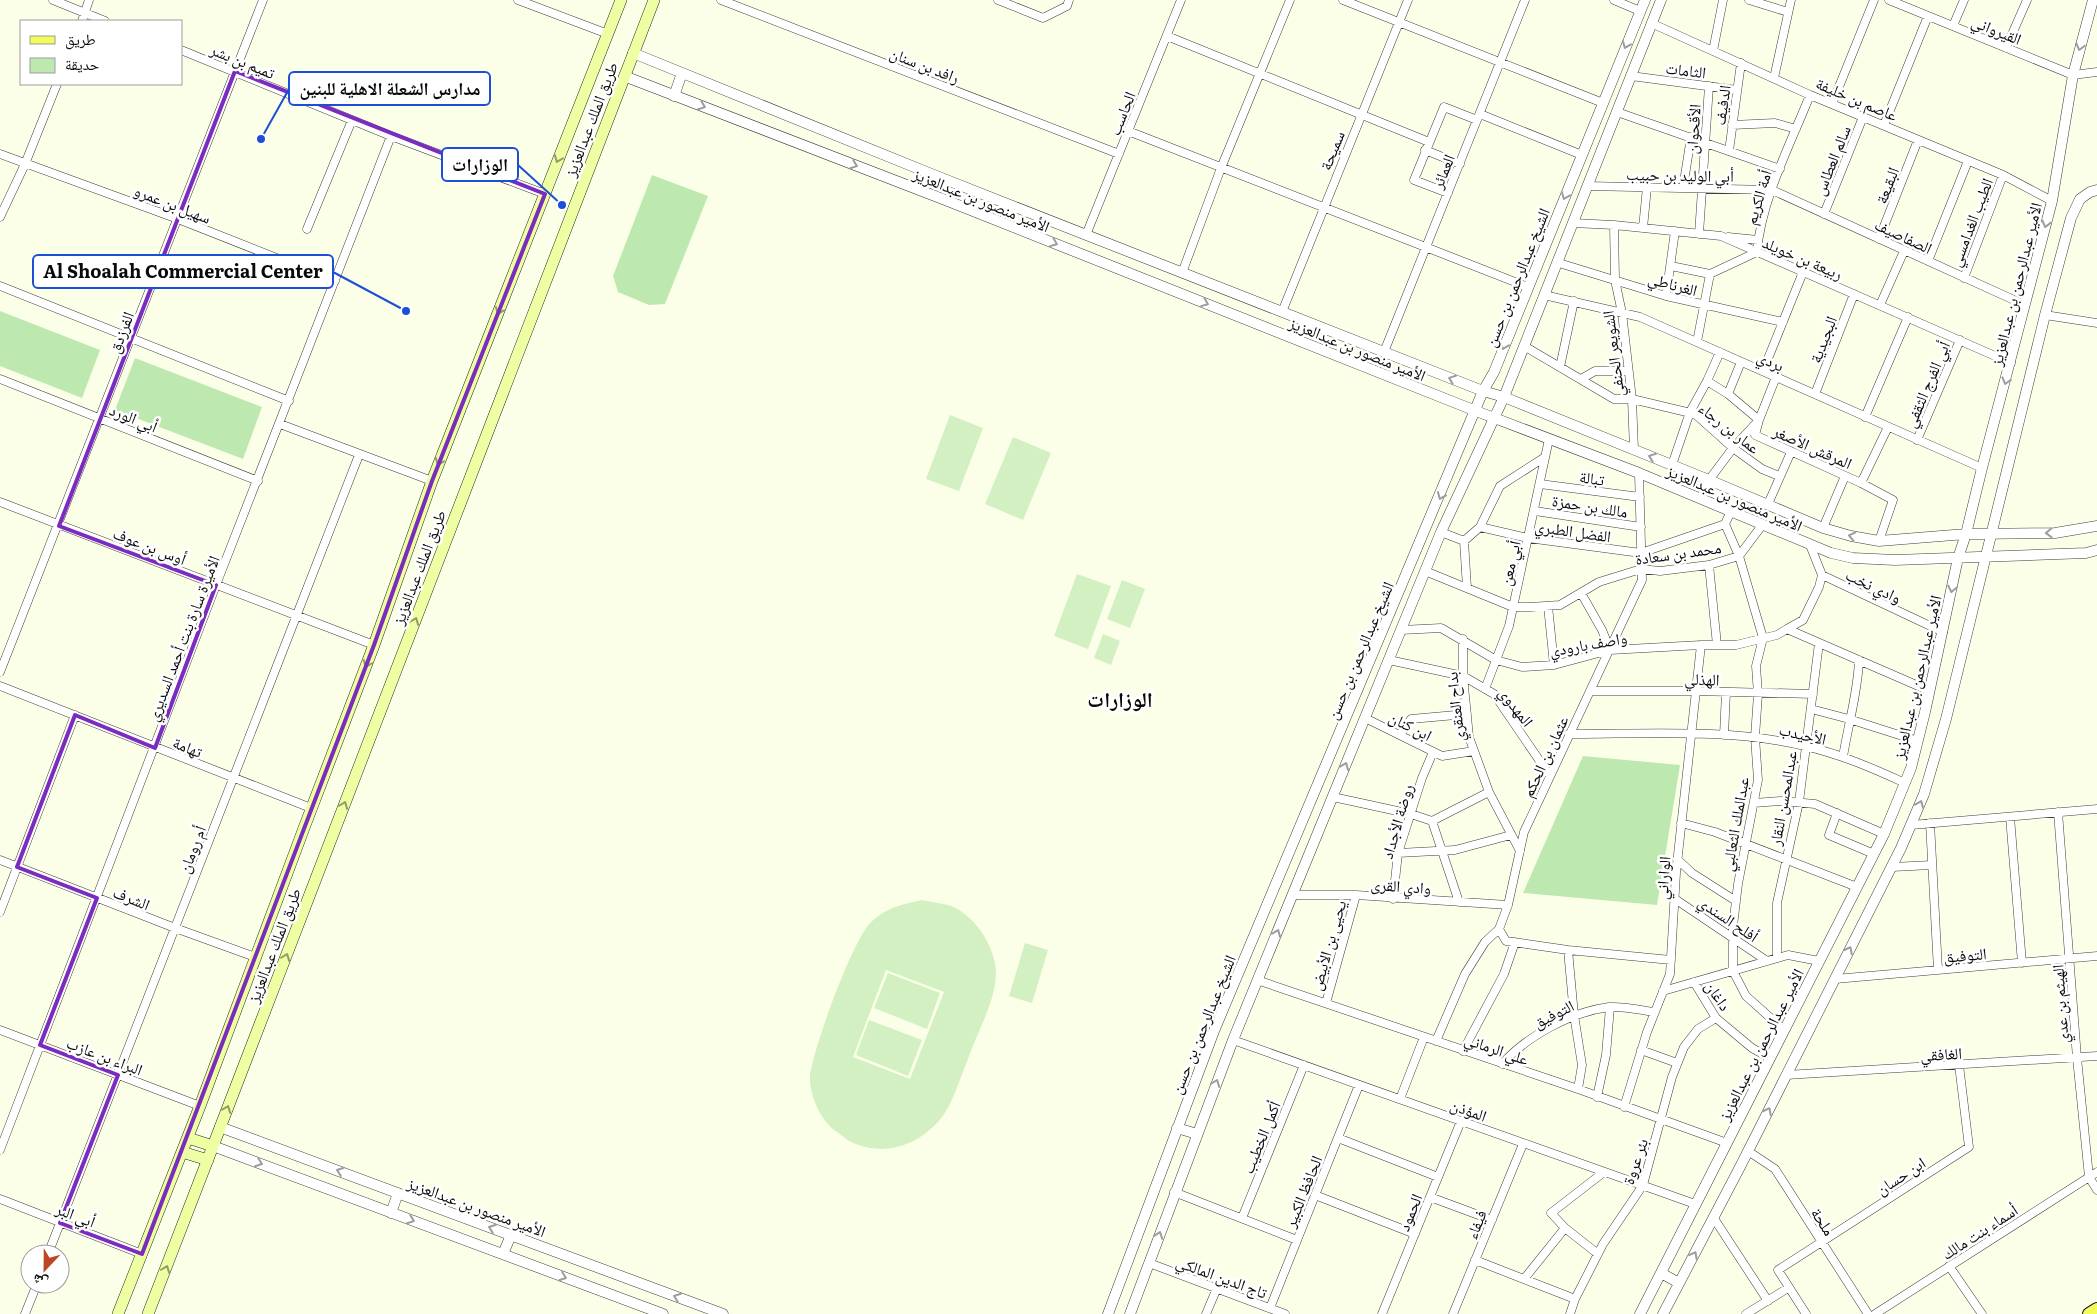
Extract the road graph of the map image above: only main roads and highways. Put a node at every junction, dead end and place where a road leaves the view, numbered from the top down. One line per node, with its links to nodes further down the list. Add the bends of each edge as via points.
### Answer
1 (621, 0): 3 (main road, طريق الملك عبدالعزيز, one-way to 3, via 432,481 374,645)
2 (654, 0): 4 (main road, طريق الملك عبدالعزيز, one-way to 2)
3 (188, 1138): 4 (main road); 5 (main road, طريق الملك عبدالعزيز)
4 (213, 1146): 6 (main road, طريق الملك عبدالعزيز)
5 (182, 1152): 6 (main road); 8 (main road, طريق الملك عبدالعزيز)
6 (208, 1160): 9 (main road, طريق الملك عبدالعزيز, one-way to 6)
7 (2097, 1309): 10 (main road)
8 (118, 1314)
9 (148, 1314)
10 (2089, 1314)

